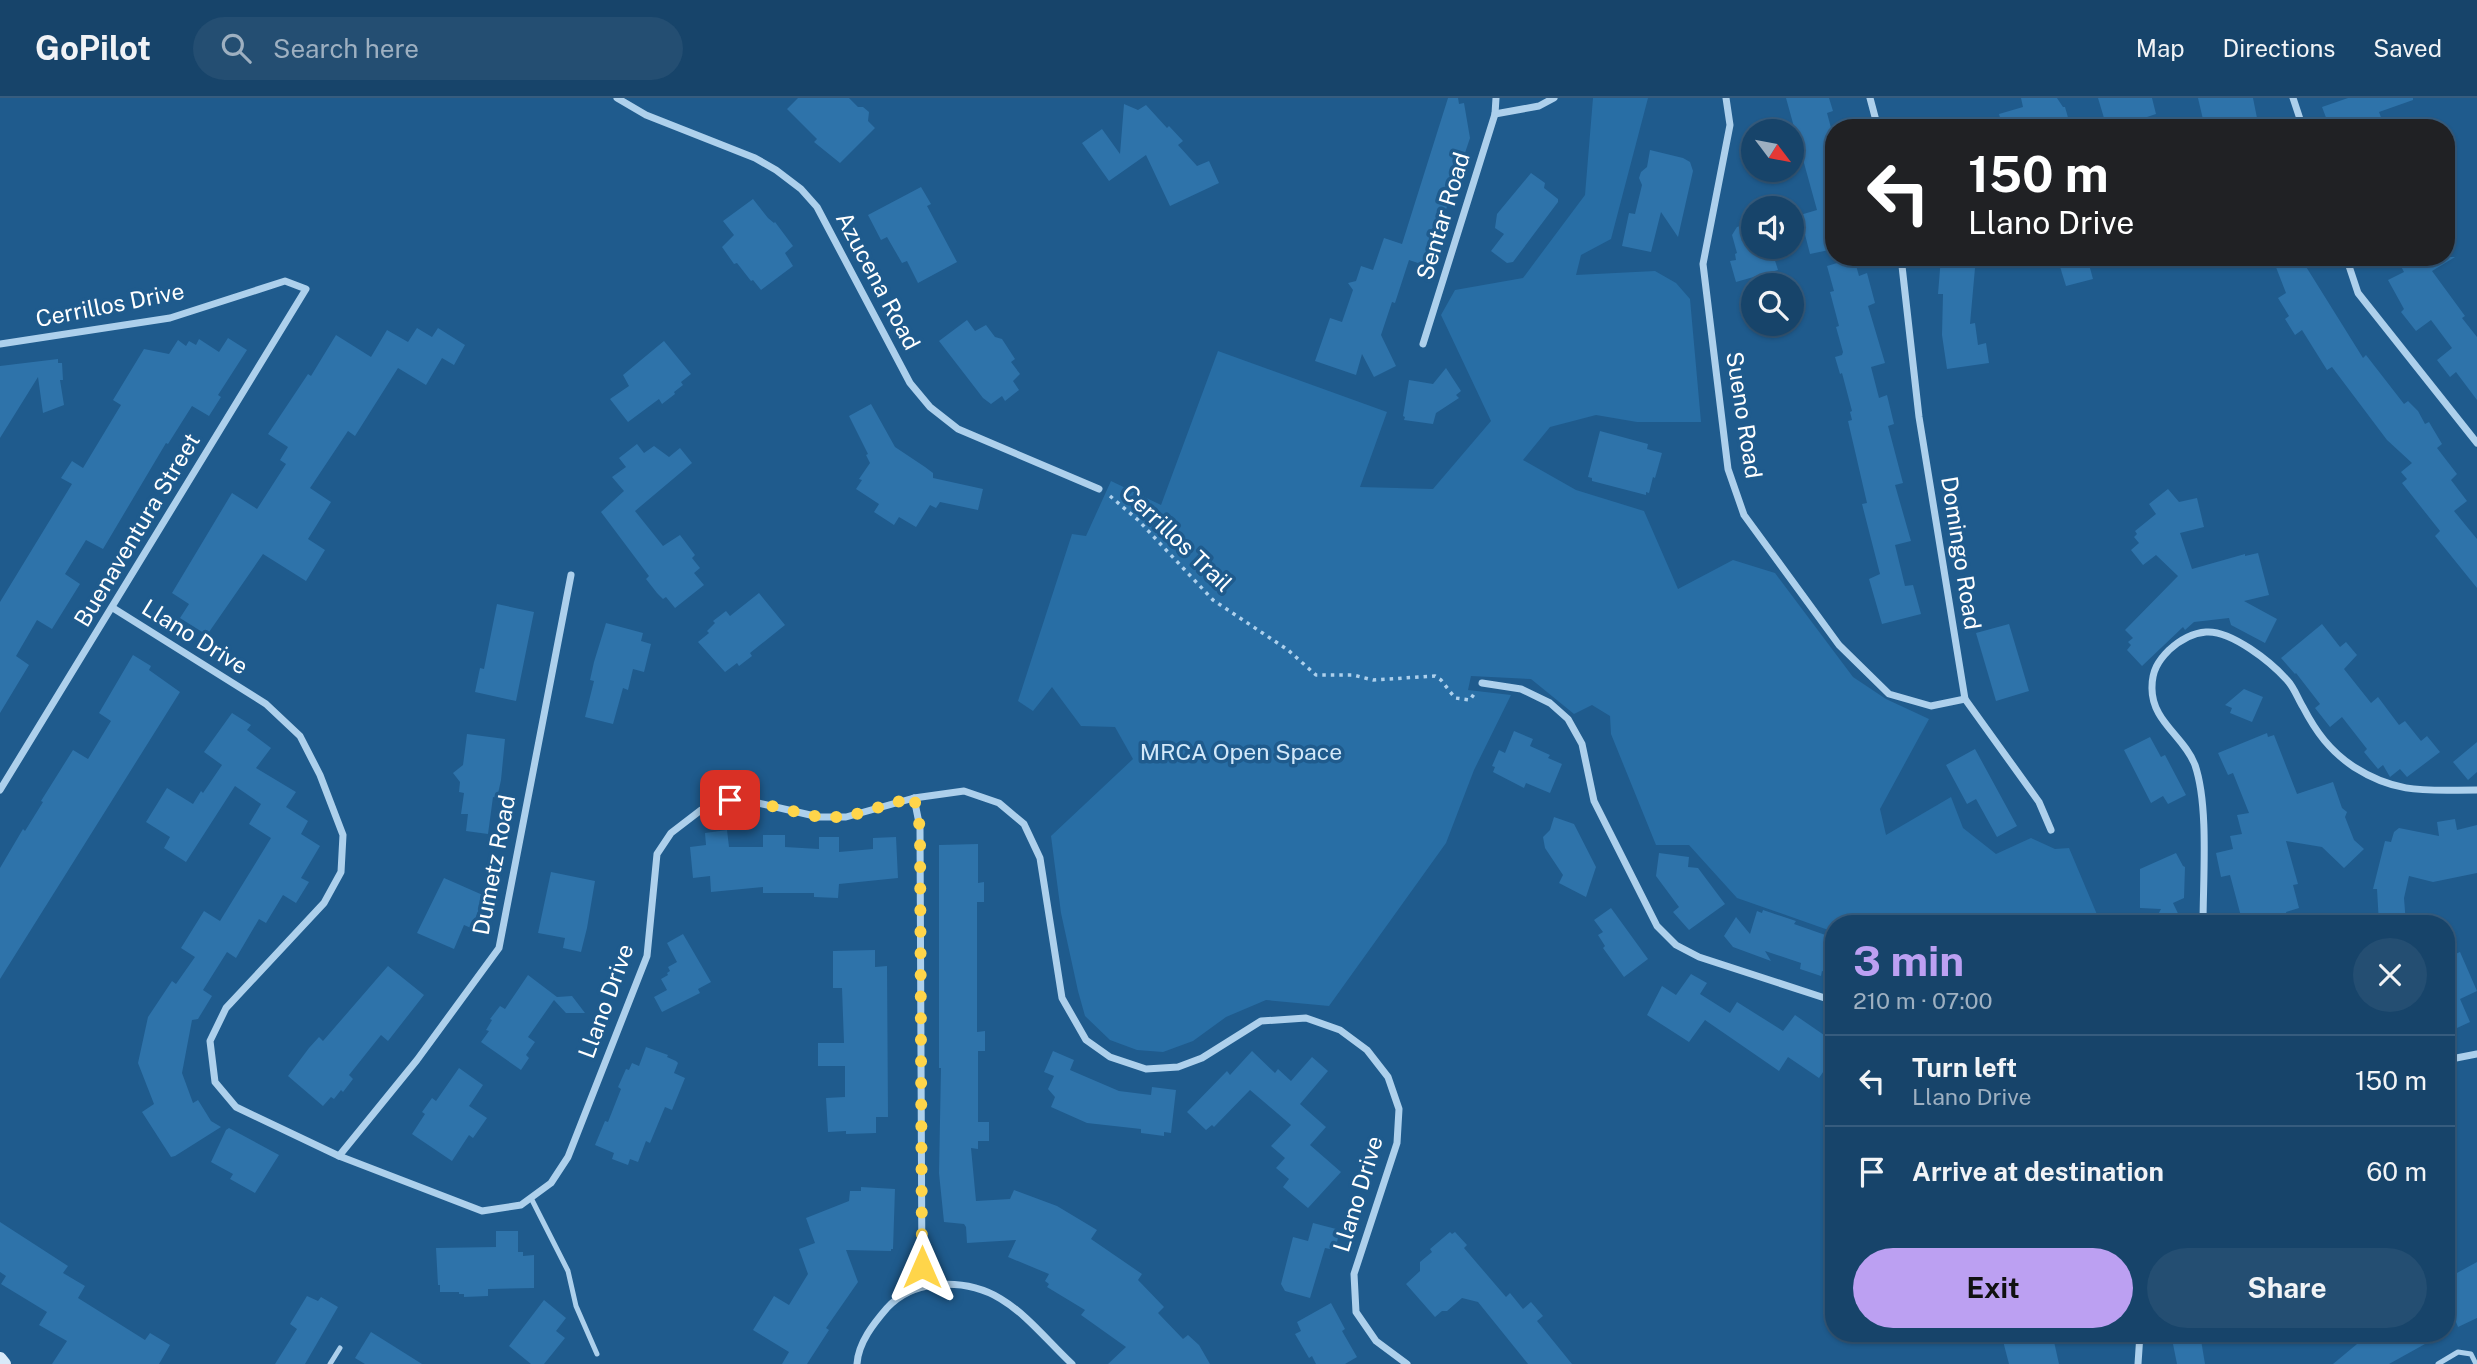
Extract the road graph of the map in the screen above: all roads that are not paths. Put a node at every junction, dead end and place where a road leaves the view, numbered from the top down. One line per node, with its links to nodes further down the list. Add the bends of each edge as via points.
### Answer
1 (617, 98): 16 (street, Azucena Road, via 646,115 755,158 801,189 817,207 910,383 930,407 958,429)
2 (1496, 98): 7 (street, Sentar Road)
3 (1555, 98): 7 (street, via 1539,106)
4 (1726, 98): 20 (street, Sueno Road, via 1730,125 1703,264 1728,469 1744,515 1839,645 1889,694 1931,706)
5 (1870, 98): 8 (street)
6 (2293, 98): 9 (street)
7 (1495, 114): 14 (street, Sentar Road)
8 (1876, 119)
9 (2300, 119)
10 (1902, 266): 20 (street, Domingo Road, via 1919,417)
11 (2349, 266): 15 (street, via 2358,293)
12 (306, 289): 13 (street, Cerrillos Drive, via 285,281 170,318); 18 (street, Buenaventura Street)
13 (0, 344)
14 (1423, 344)
15 (2477, 443)
16 (1099, 489)
17 (571, 575): 29 (street, Dumetz Road, via 499,948)
18 (113, 608): 21 (street, Buenaventura Street); 29 (street, Llano Drive, via 266,704 300,736 320,775 343,835 341,872 324,903 226,1008 209,1041 215,1082 236,1107)
19 (1482, 683): 26 (street, via 1521,689 1550,703 1568,719 1582,744 1594,801 1657,926 1676,945 1699,957)
20 (1965, 699): 24 (street, Domingo Road, via 2039,802)
21 (0, 790)
22 (2477, 790): 25 (street, via 2418,791 2384,783 2329,749 2288,681 2258,654 2236,640 2208,631 2181,639 2157,662 2152,687 2155,709 2194,762 2202,794)
23 (914, 797): 30 (street, Llano Drive, via 846,817 819,817 730,800 701,810 671,833 657,854 647,956 568,1157 551,1183); 31 (street, via 920,828); 40 (street, Llano Drive, via 964,791 999,803 1024,824 1040,858 1062,998 1086,1040 1110,1058 1146,1069 1178,1067 1202,1058 1261,1021 1306,1018 1340,1030 1367,1050 1388,1077 1399,1109 1396,1143 1354,1274 1356,1312 1377,1341)
24 (2051, 830)
25 (2203, 915)
26 (1825, 998)
27 (2477, 1054): 28 (street)
28 (2455, 1058)
29 (339, 1156): 30 (street, Llano Drive, via 482,1211 521,1205)
30 (531, 1198): 34 (lane, via 568,1270 576,1306)
31 (922, 1286): 38 (street, via 895,1299 872,1325); 39 (street, via 956,1283 983,1289 1010,1304)
32 (2139, 1342): 41 (street)
33 (340, 1348): 37 (lane)
34 (597, 1354)
35 (0, 1359): 36 (street)
36 (4, 1364)
37 (330, 1364)
38 (857, 1364)
39 (1072, 1364)
40 (1407, 1364)
41 (2137, 1364)
42 (2438, 1364): 43 (lane, via 2458,1352 2470,1354)
43 (2476, 1364)

